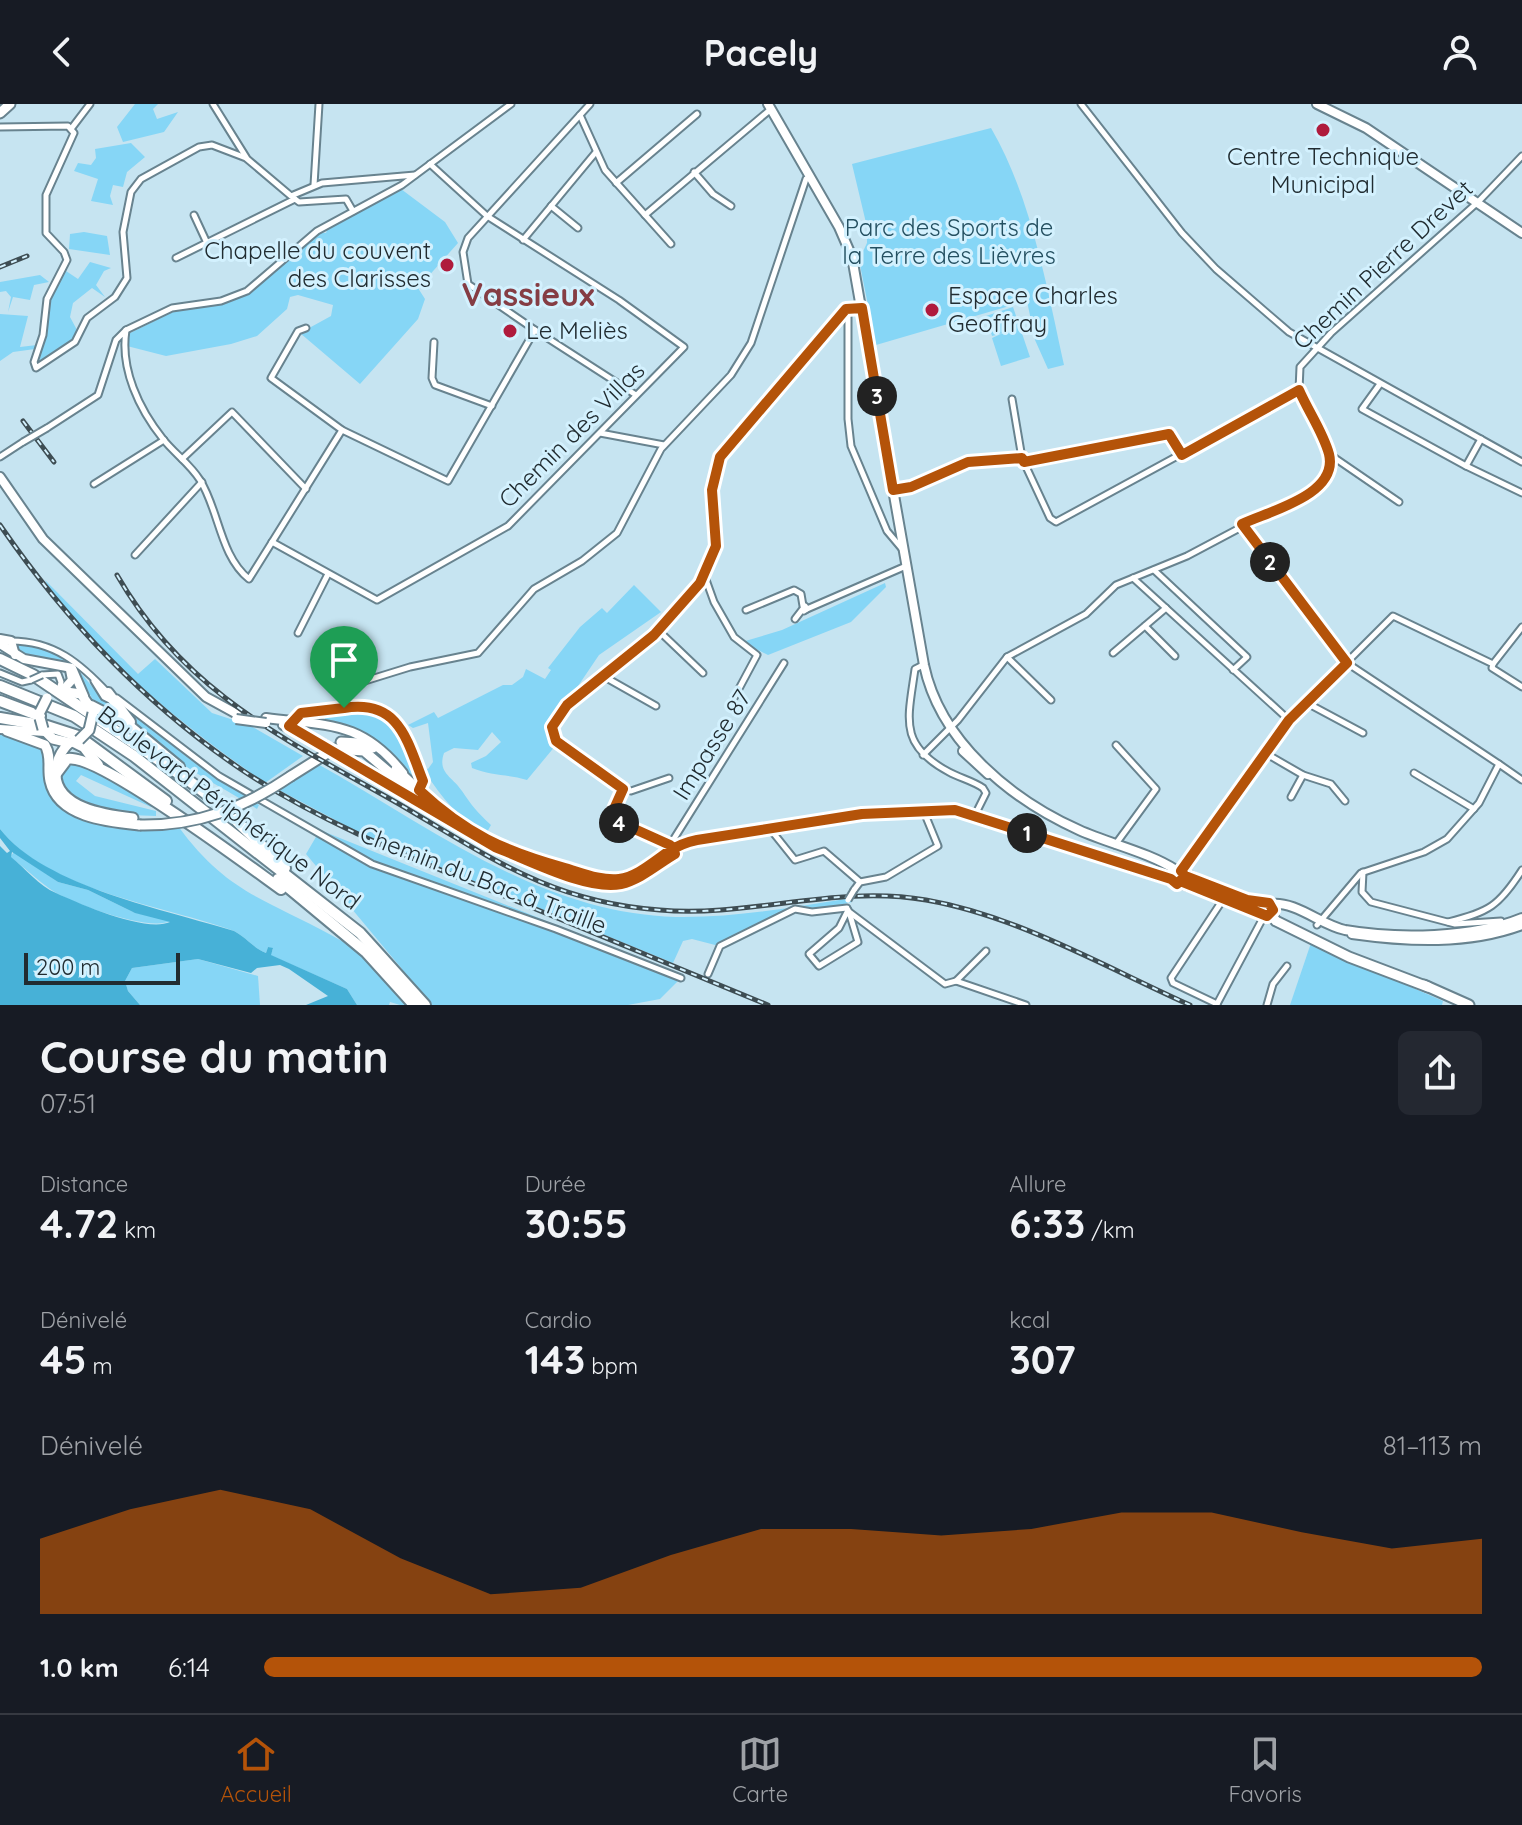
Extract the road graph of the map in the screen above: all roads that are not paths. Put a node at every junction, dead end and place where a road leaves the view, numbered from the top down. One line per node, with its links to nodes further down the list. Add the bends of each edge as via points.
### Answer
1 (10, 104): 10 (main road)
2 (90, 104): 14 (street)
3 (213, 104): 17 (street)
4 (319, 104): 23 (street)
5 (511, 104): 18 (street)
6 (590, 104): 12 (street)
7 (1081, 104): 44 (street, via 1208,262 1289,332)
8 (1317, 104): 25 (main road, via 1364,127)
9 (769, 106): 19 (street); 21 (main road)
10 (0, 113)
11 (697, 114): 22 (street)
12 (580, 115): 15 (street); 31 (street)
13 (0, 129): 14 (street)
14 (71, 129): 17 (street, via 74,135 44,204 46,233 67,260 47,299 36,368 75,342 87,318 115,297 127,278 123,231 131,192 141,179 201,146)
15 (596, 151): 22 (street); 26 (street)
16 (1522, 156): 25 (street, Chemin Pierre Drevet)
17 (246, 158): 24 (street)
18 (430, 164): 20 (street); 31 (street)
19 (694, 172): 27 (street); 30 (street)
20 (415, 175): 23 (street); 28 (street)
21 (810, 177): 38 (main road, via 845,240); 54 (street, via 751,343 731,375)
22 (616, 183): 30 (street)
23 (314, 185): 24 (street)
24 (293, 198): 28 (street, via 346,199); 35 (street)
25 (1478, 202): 33 (main road); 44 (street, Chemin Pierre Drevet)
26 (551, 206): 32 (street); 34 (street)
27 (731, 206)
28 (353, 211): 41 (street, via 317,231 247,291 221,301 172,308)
29 (194, 215): 35 (street)
30 (645, 215): 36 (street)
31 (487, 216): 34 (street); 42 (street, via 463,252 468,284)
32 (578, 228)
33 (1522, 233)
34 (523, 240): 47 (street, Chemin des Villas, via 684,347)
35 (207, 243): 37 (street)
36 (671, 244)
37 (176, 258)
38 (862, 308): 39 (street); 66 (main road)
39 (848, 309): 71 (street, via 851,446 887,531); 76 (street, via 720,457 712,490 716,546)
40 (306, 328): 50 (street, via 298,331 271,378)
41 (126, 330): 53 (street, via 124,353 138,403); 56 (street, bridge, via 116,340 98,395)
42 (535, 330): 47 (street); 49 (street)
43 (434, 342): 49 (street, via 435,385)
44 (1319, 347): 45 (street); 46 (street, Chemin Pierre Drevet, via 1300,367)
45 (1380, 384): 52 (street); 61 (street, via 1362,409)
46 (1299, 390): 55 (street, Chemin Pierre Drevet); 57 (street)
47 (636, 395): 51 (street, Chemin des Villas)
48 (1012, 399): 59 (street)
49 (492, 406): 50 (street, via 448,481)
50 (342, 430): 65 (street)
51 (599, 433): 54 (street); 75 (street, Chemin des Villas, via 506,528 377,600)
52 (1481, 439): 60 (street); 61 (street)
53 (164, 440): 58 (street); 64 (street)
54 (664, 445): 111 (street, via 619,530 584,560 534,589 482,651 342,688)
55 (1329, 454): 68 (street); 69 (street, via 1328,470 1316,489)
56 (1, 455)
57 (1182, 455): 59 (street, via 1169,434); 59 (street, via 1056,522)
58 (182, 459): 63 (street); 65 (street, via 232,412)
59 (1023, 460): 66 (street, via 968,462)
60 (1522, 462)
61 (1466, 466): 67 (street)
62 (0, 477): 116 (main road, bridge, via 43,539 203,701 236,716)
63 (202, 482): 70 (street, via 235,565 249,579); 72 (street)
64 (94, 484)
65 (306, 489): 70 (street)
66 (893, 490): 71 (main road)
67 (1522, 493)
68 (1399, 502)
69 (1242, 524): 74 (street); 91 (street)
70 (272, 542): 75 (street, Chemin des Villas)
71 (903, 550): 73 (main road)
72 (135, 555)
73 (906, 566): 79 (street); 94 (main road)
74 (1154, 570): 77 (street); 95 (street, via 1247,657)
75 (328, 574): 85 (street)
76 (705, 576): 84 (street); 106 (street, via 734,637 757,655)
77 (1133, 577): 78 (street); 89 (street, via 1112,588 1086,614)
78 (1166, 608): 82 (street); 95 (street)
79 (805, 609): 80 (street, via 801,594 794,590); 81 (street)
80 (746, 610)
81 (795, 619)
82 (1145, 626): 87 (street); 88 (street)
83 (1522, 627): 92 (street)
84 (659, 631): 97 (street); 98 (street)
85 (298, 633)
86 (4, 644): 93 (main road, via 16,656); 105 (street, Chemin du Bac à Traille, via 37,642 59,650 93,679 104,697); 134 (highway, via 33,675)
87 (1113, 653)
88 (1175, 656)
89 (1007, 657): 107 (street); 118 (street)
90 (784, 663): 147 (street, Impasse 87)
91 (1347, 663): 92 (street, via 1393,616); 109 (street); 126 (street)
92 (1493, 664): 101 (street)
93 (63, 665): 103 (main road, via 72,678); 104 (main road, via 76,671)
94 (924, 665): 118 (main road); 125 (street, via 915,669 909,724 914,745)
95 (1233, 670): 115 (street)
96 (0, 673): 103 (street, bridge, via 22,682 58,674 61,682)
97 (703, 673)
98 (603, 676): 110 (street); 135 (street, via 567,705 551,734)
99 (0, 679): 103 (highway)
100 (0, 686): 152 (highway, Boulevard Périphérique Nord, via 99,730)
101 (1522, 687)
102 (0, 693): 152 (highway, Boulevard Périphérique Nord, via 95,736)
103 (55, 693): 104 (main road); 113 (main road, bridge)
104 (84, 696): 112 (main road)
105 (113, 698): 124 (highway, via 124,717); 163 (street, Chemin du Bac à Traille, via 219,776 372,864)
106 (734, 698)
107 (1051, 700)
108 (0, 701): 113 (highway)
109 (1307, 703): 115 (street); 120 (street)
110 (656, 706)
111 (344, 708): 116 (street, via 301,713); 136 (street, via 367,707 396,721 423,781)
112 (92, 710): 121 (main road, bridge, via 91,727); 124 (highway, via 128,725)
113 (40, 715): 119 (main road, bridge)
114 (0, 718): 145 (highway, via 84,739)
115 (1289, 720): 123 (street)
116 (290, 724): 133 (main road, via 368,737); 139 (main road, bridge)
117 (3, 730): 119 (main road); 129 (main road, via 45,745)
118 (950, 730): 125 (street); 146 (main road, via 999,779 1047,815)
119 (46, 733): 121 (main road); 129 (main road, via 54,752)
120 (1363, 733)
121 (74, 742): 127 (highway); 129 (main road, via 61,752)
122 (1116, 745): 146 (street, via 1156,789)
123 (1265, 753): 130 (street); 150 (street)
124 (163, 754): 134 (highway)
125 (923, 755): 142 (street, via 983,788 986,793)
126 (1499, 764): 132 (street); 140 (street)
127 (107, 773): 129 (highway, via 72,757); 145 (highway)
128 (1414, 773): 140 (street)
129 (52, 774): 133 (main road, bridge, via 79,805 140,822 213,810 252,794 327,745 354,742 379,752)
130 (1303, 775): 137 (street); 138 (street, via 1331,784)
131 (669, 778): 135 (street)
132 (1522, 780)
133 (405, 781): 136 (main road); 139 (main road)
134 (199, 788): 152 (highway)
135 (623, 789): 147 (street, via 610,818)
136 (419, 790): 143 (main road)
137 (1291, 797)
138 (1345, 801)
139 (428, 805): 143 (main road)
140 (1474, 809): 149 (street, via 1436,847)
141 (924, 811): 142 (main road); 144 (main road, via 862,814); 151 (street, via 938,846 886,877)
142 (975, 815): 150 (main road)
143 (450, 818): 147 (main road, via 514,854 614,879 635,874)
144 (771, 829): 147 (main road, via 697,840); 151 (street, via 795,860 824,851)
145 (201, 831): 152 (highway)
146 (1115, 845): 150 (main road)
147 (673, 849)
148 (1522, 870): 157 (street, via 1496,905)
149 (1363, 872): 157 (street, via 1362,892 1371,902); 158 (street)
150 (1176, 874): 153 (main road); 155 (main road)
151 (860, 882): 154 (street, bridge)
152 (305, 896): 160 (highway, Boulevard Périphérique Nord)
153 (1224, 897): 155 (main road); 165 (street, via 1171,978)
154 (848, 909): 154 (street, via 839,928 809,954 819,966 858,942); 162 (street, via 792,910 720,946); 164 (street, via 945,984)
155 (1266, 910): 158 (main road, via 1284,904); 165 (street); 170 (main road, via 1278,922)
156 (1521, 921): 157 (street); 158 (main road, via 1474,938 1421,940 1355,934)
157 (1446, 922)
158 (1318, 923)
159 (986, 951): 164 (street)
160 (379, 958): 166 (highway); 167 (highway)
161 (1287, 966): 169 (street, via 1273,984)
162 (708, 974)
163 (681, 978)
164 (956, 981): 168 (street)
165 (1218, 1004)
166 (414, 1005)
167 (425, 1005)
168 (1026, 1005)
169 (1267, 1005)
170 (1469, 1005)

